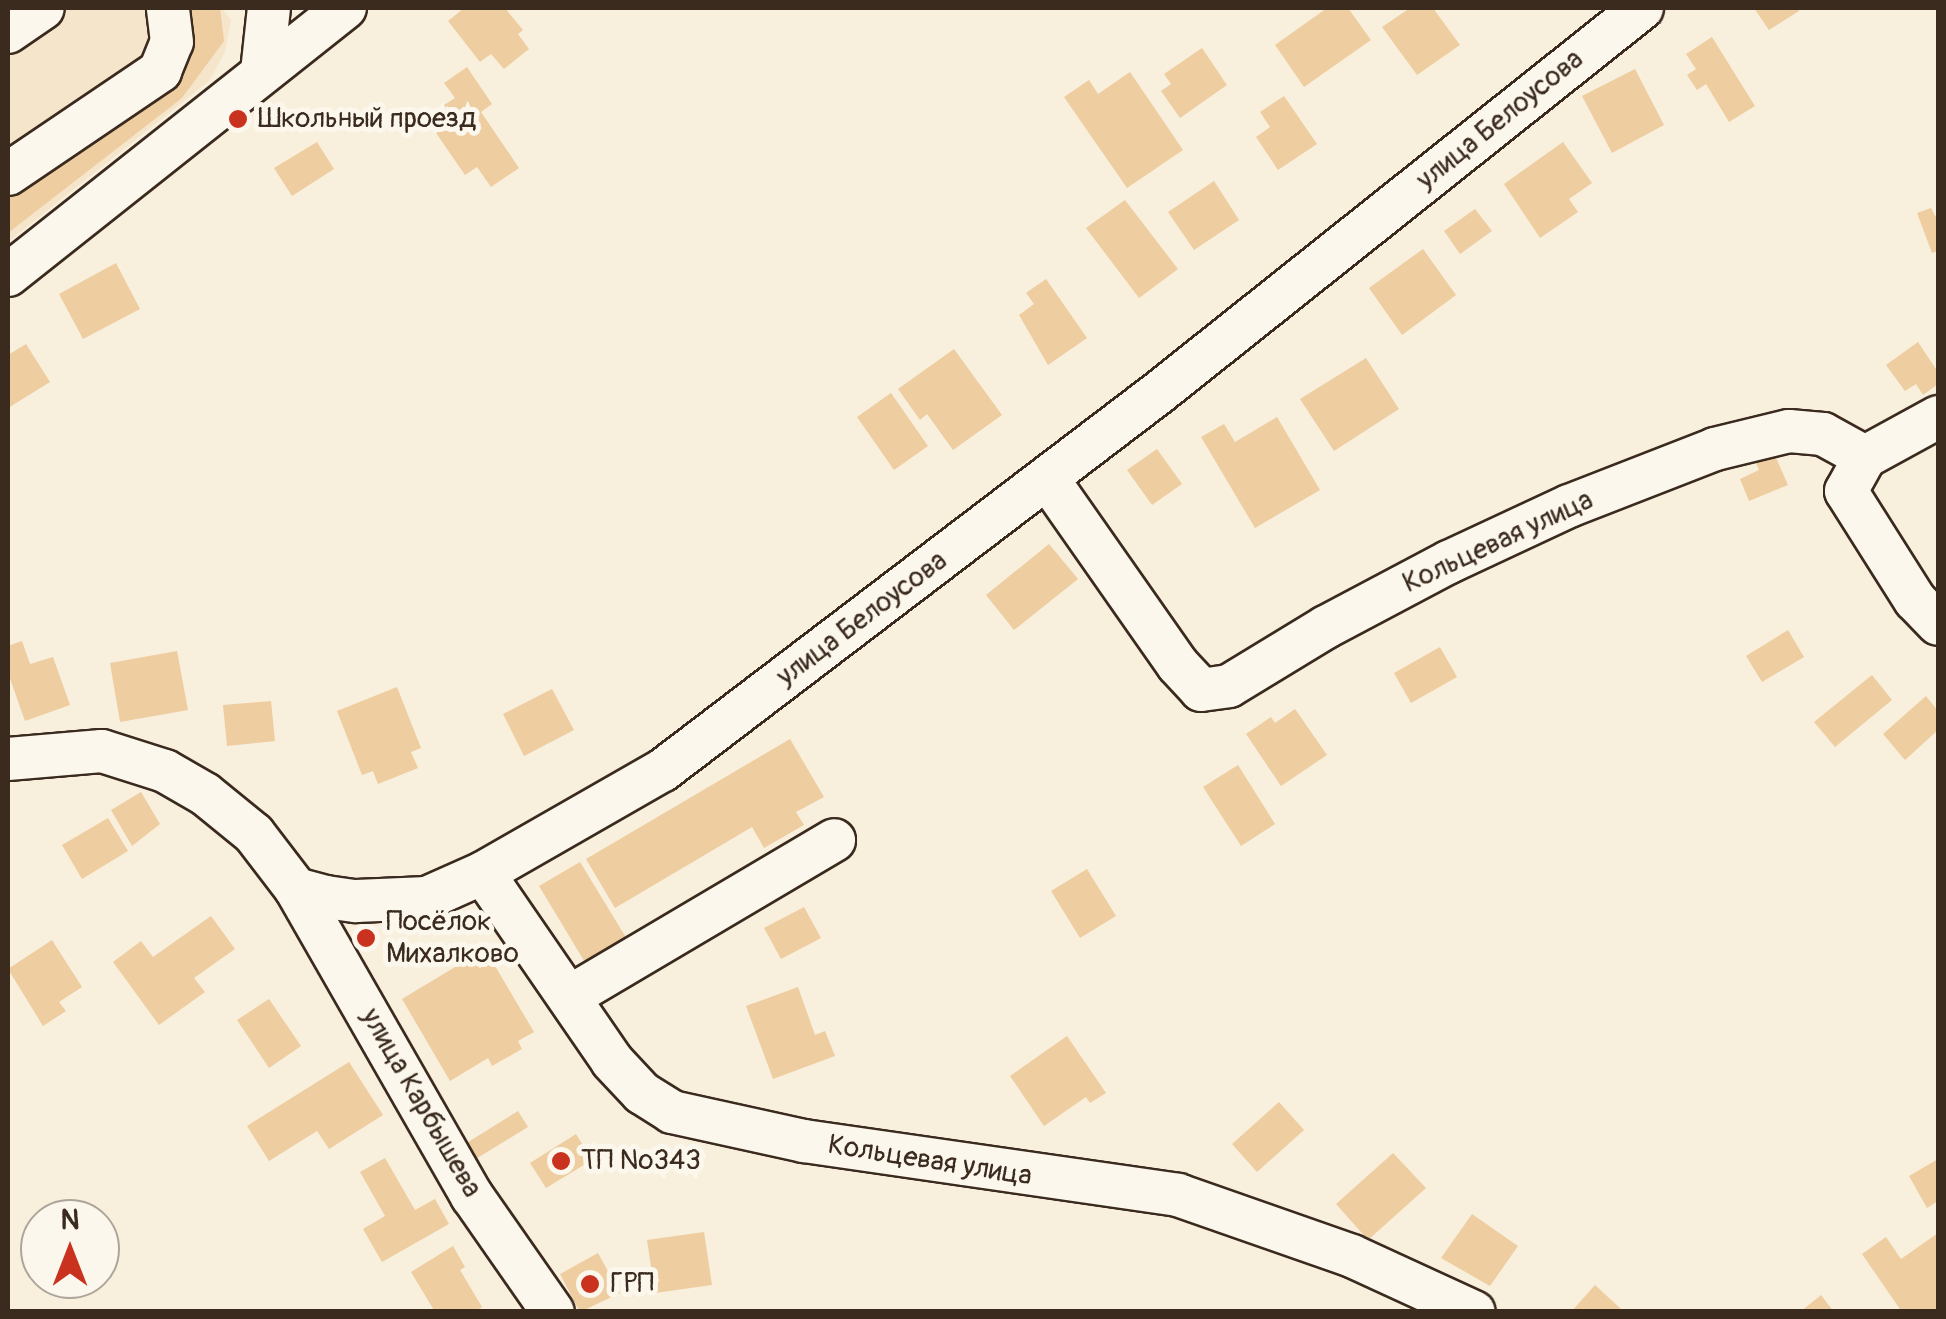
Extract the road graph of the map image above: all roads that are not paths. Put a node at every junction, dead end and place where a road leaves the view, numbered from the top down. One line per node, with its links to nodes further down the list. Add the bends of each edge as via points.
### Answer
1 (43, 8): 6 (street)
2 (168, 8): 8 (street, via 172,42 157,74)
3 (269, 8): 7 (street)
4 (345, 8): 7 (street)
5 (1642, 8): 12 (street, улица Белоусова)
6 (8, 32)
7 (262, 72): 9 (street)
8 (8, 174)
9 (8, 275)
10 (1938, 417): 11 (street)
11 (1865, 457): 12 (street, Кольцевая улица, via 1806,432 1715,449 1449,562 1210,691 1193,686); 13 (street, via 1846,491 1915,600)
12 (1047, 478): 16 (street, улица Белоусова, via 663,770)
13 (1938, 624)
14 (8, 759): 17 (street, via 102,751 176,776 254,834)
15 (834, 840): 18 (street)
16 (483, 873): 17 (street, улица Белоусова, via 427,898 391,902); 18 (street, Кольцевая улица)
17 (296, 889): 19 (street, улица Карбышева, via 472,1196)
18 (568, 997): 20 (street, Кольцевая улица, via 622,1073 672,1112 804,1142 1178,1195 1352,1256)
19 (553, 1312)
20 (1474, 1312)

